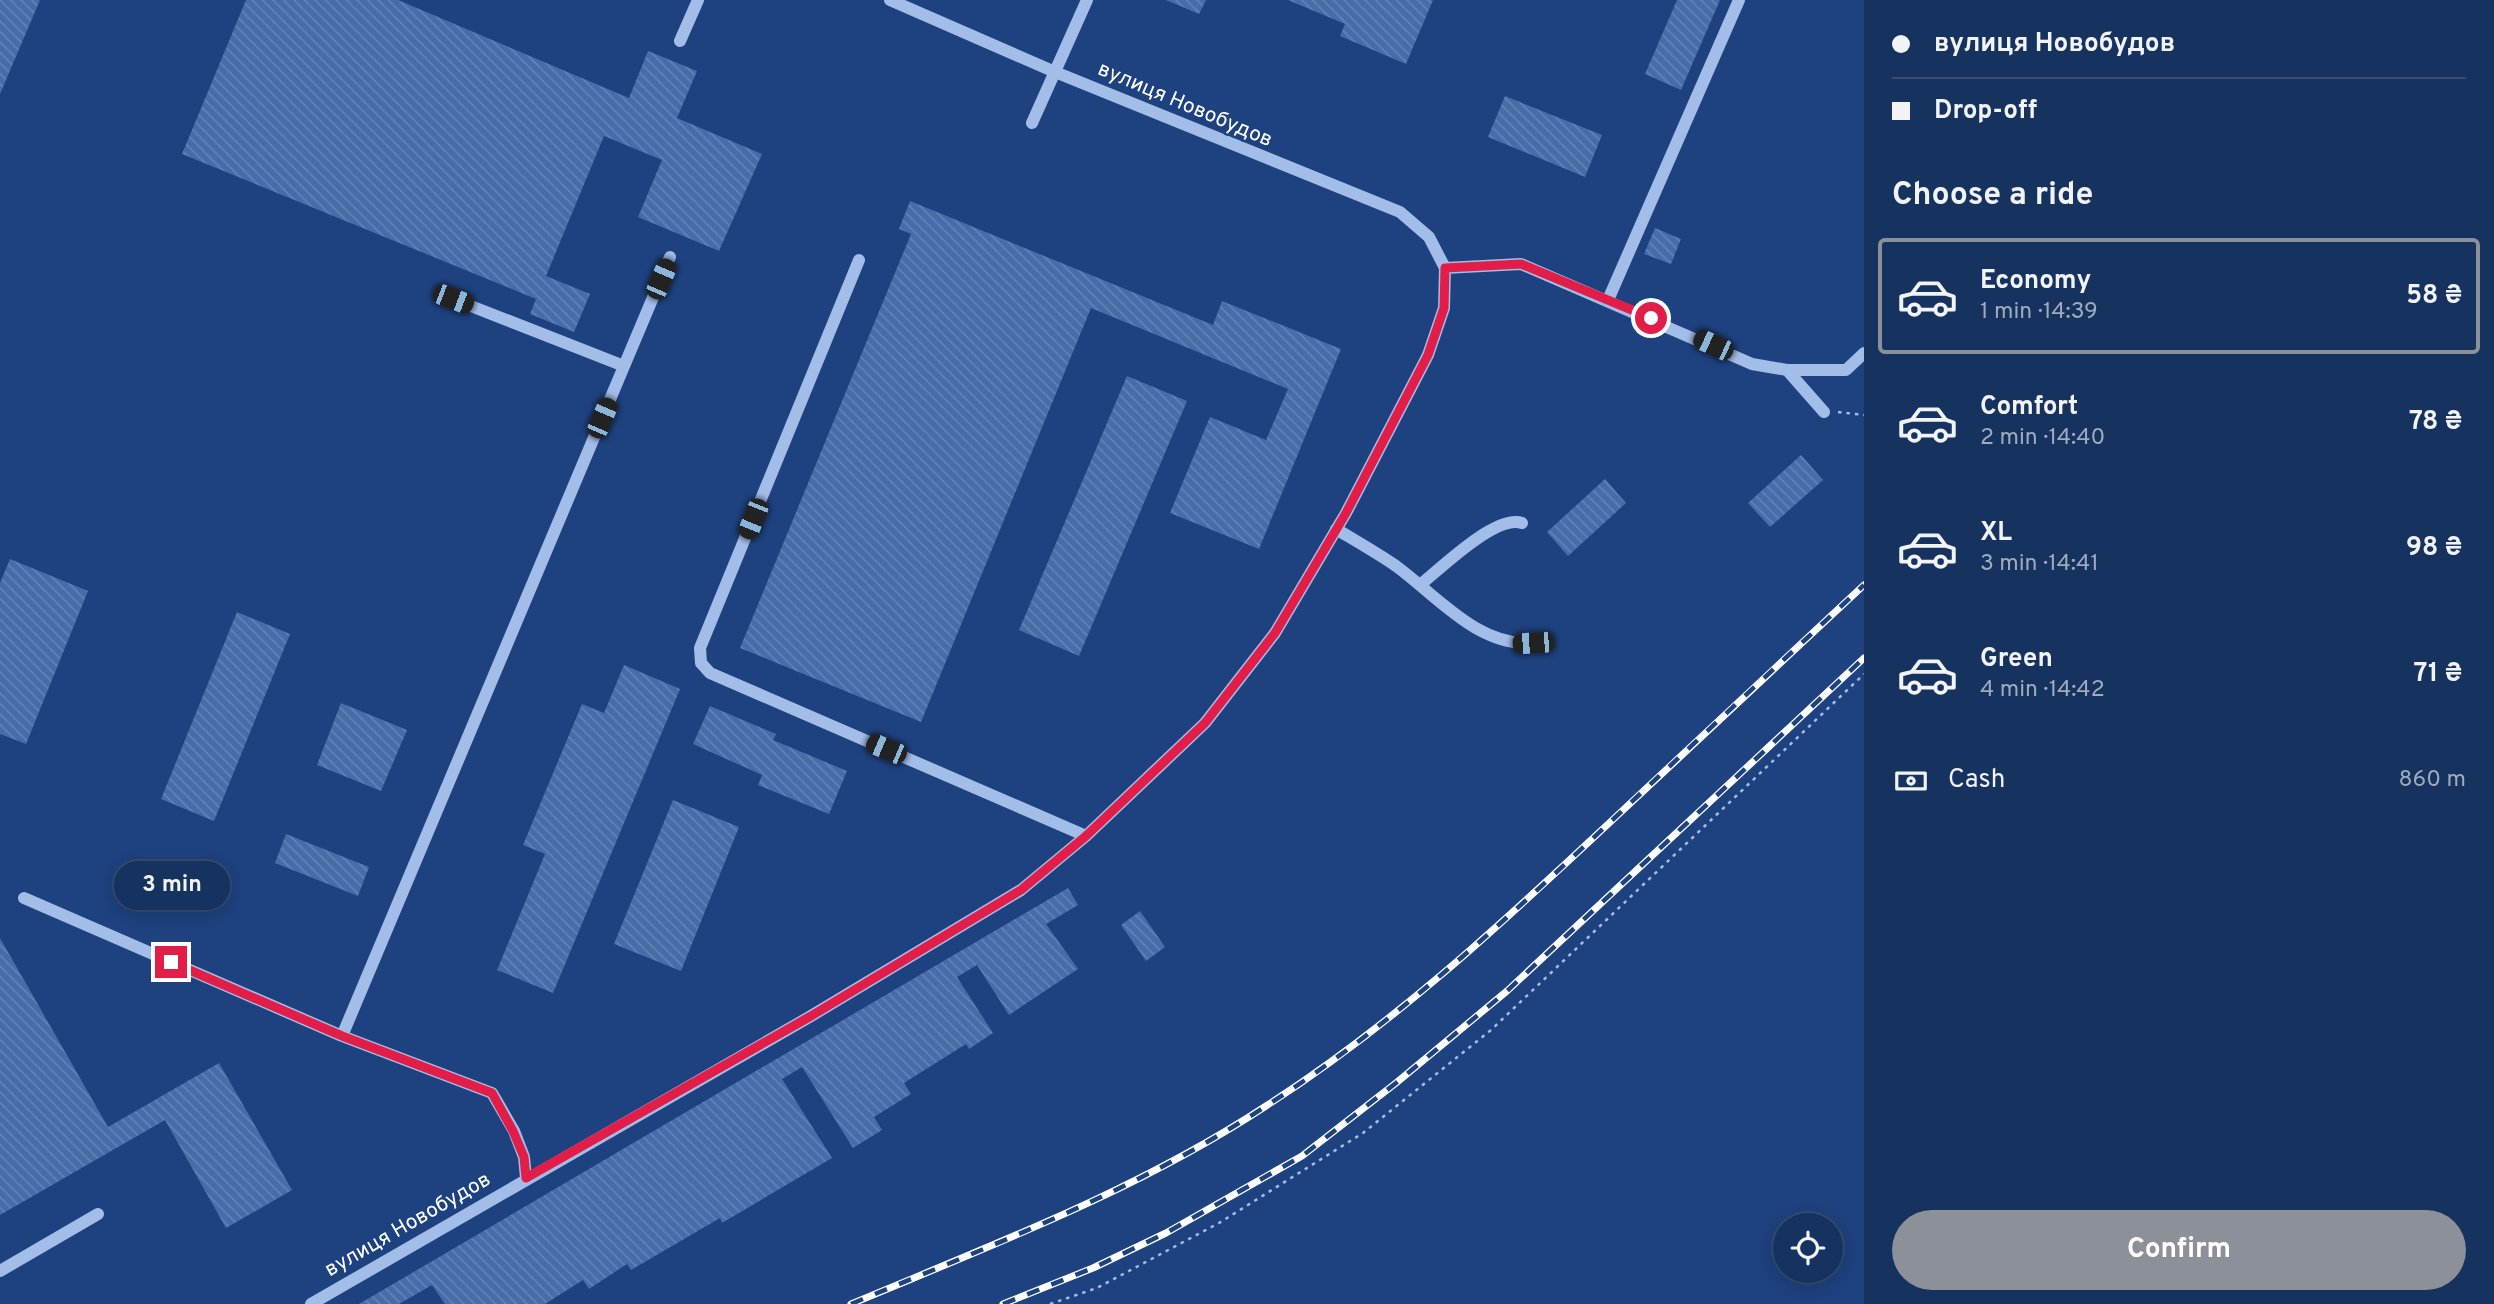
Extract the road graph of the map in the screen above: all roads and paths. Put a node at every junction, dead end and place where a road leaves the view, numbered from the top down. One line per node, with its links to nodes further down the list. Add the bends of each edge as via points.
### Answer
1 (698, 0): 5 (street)
2 (890, 0): 6 (street, вулиця Новобудов)
3 (1087, 0): 6 (street)
4 (1739, 0): 12 (street)
5 (680, 41)
6 (1055, 72): 7 (street); 10 (street, вулиця Новобудов, via 1400,212 1429,237)
7 (1032, 123)
8 (670, 257): 14 (street)
9 (859, 260): 23 (street, via 700,648 701,663 710,673)
10 (1445, 268): 12 (street, via 1521,264); 19 (street, вулиця Новобудов, via 1444,308 1428,355)
11 (453, 299): 14 (street)
12 (1608, 300): 15 (street, via 1752,364)
13 (1864, 353): 15 (street, via 1846,370)
14 (624, 366): 25 (street)
15 (1787, 370): 16 (street)
16 (1824, 412): 17 (path)
17 (1864, 415)
18 (1522, 523): 20 (street, via 1507,521 1483,535)
19 (1336, 529): 20 (street); 23 (street, вулиця Новобудов, via 1275,633 1205,723)
20 (1420, 585): 21 (street, via 1479,631 1514,645)
21 (1533, 643)
22 (1864, 674): 30 (path, via 1491,1030 1363,1133 1219,1223 1097,1288)
23 (1086, 836): 26 (street, вулиця Новобудов, via 1021,890)
24 (24, 898): 25 (street)
25 (342, 1036): 26 (street, via 492,1093 524,1157)
26 (526, 1178): 29 (street, вулиця Новобудов)
27 (98, 1214): 28 (street)
28 (0, 1271)
29 (311, 1304)
30 (1050, 1304)

